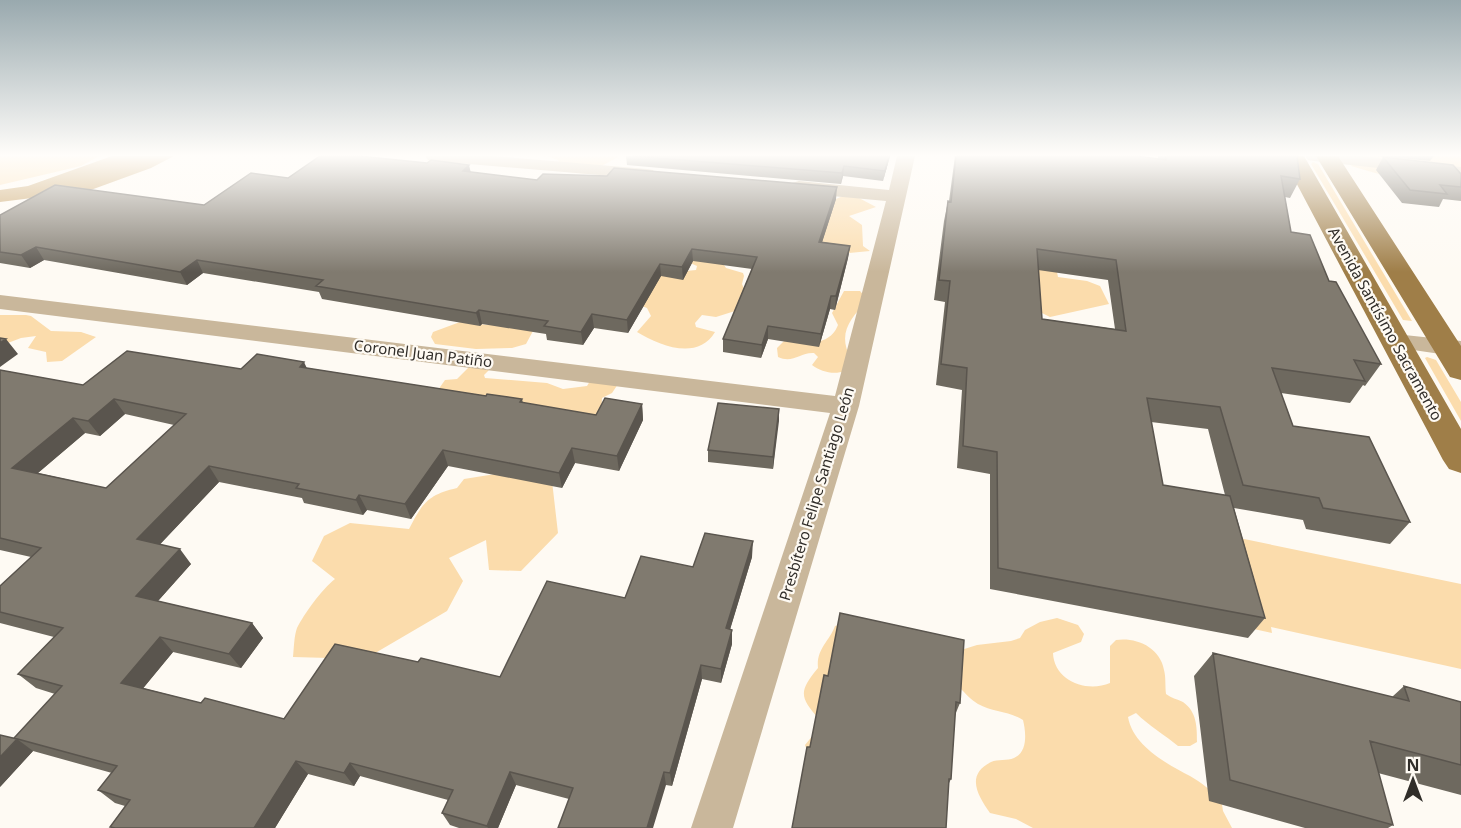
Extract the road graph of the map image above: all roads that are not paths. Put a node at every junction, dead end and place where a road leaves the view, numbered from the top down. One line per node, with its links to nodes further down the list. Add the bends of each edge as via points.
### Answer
1 (881, 195): 4 (street)
2 (1314, 195): 6 (main road, Avenida Santísimo Sacramento)
3 (1349, 195): 7 (main road)
4 (897, 196): 9 (street, Presbítero Felipe Santiago León)
5 (0, 302): 9 (street, Coronel Juan Patiño)
6 (1395, 341): 7 (street); 10 (main road, Avenida Santísimo Sacramento)
7 (1454, 348): 8 (main road)
8 (1461, 370)
9 (846, 406): 11 (street, Presbítero Felipe Santiago León)
10 (1461, 460)
11 (712, 828)

